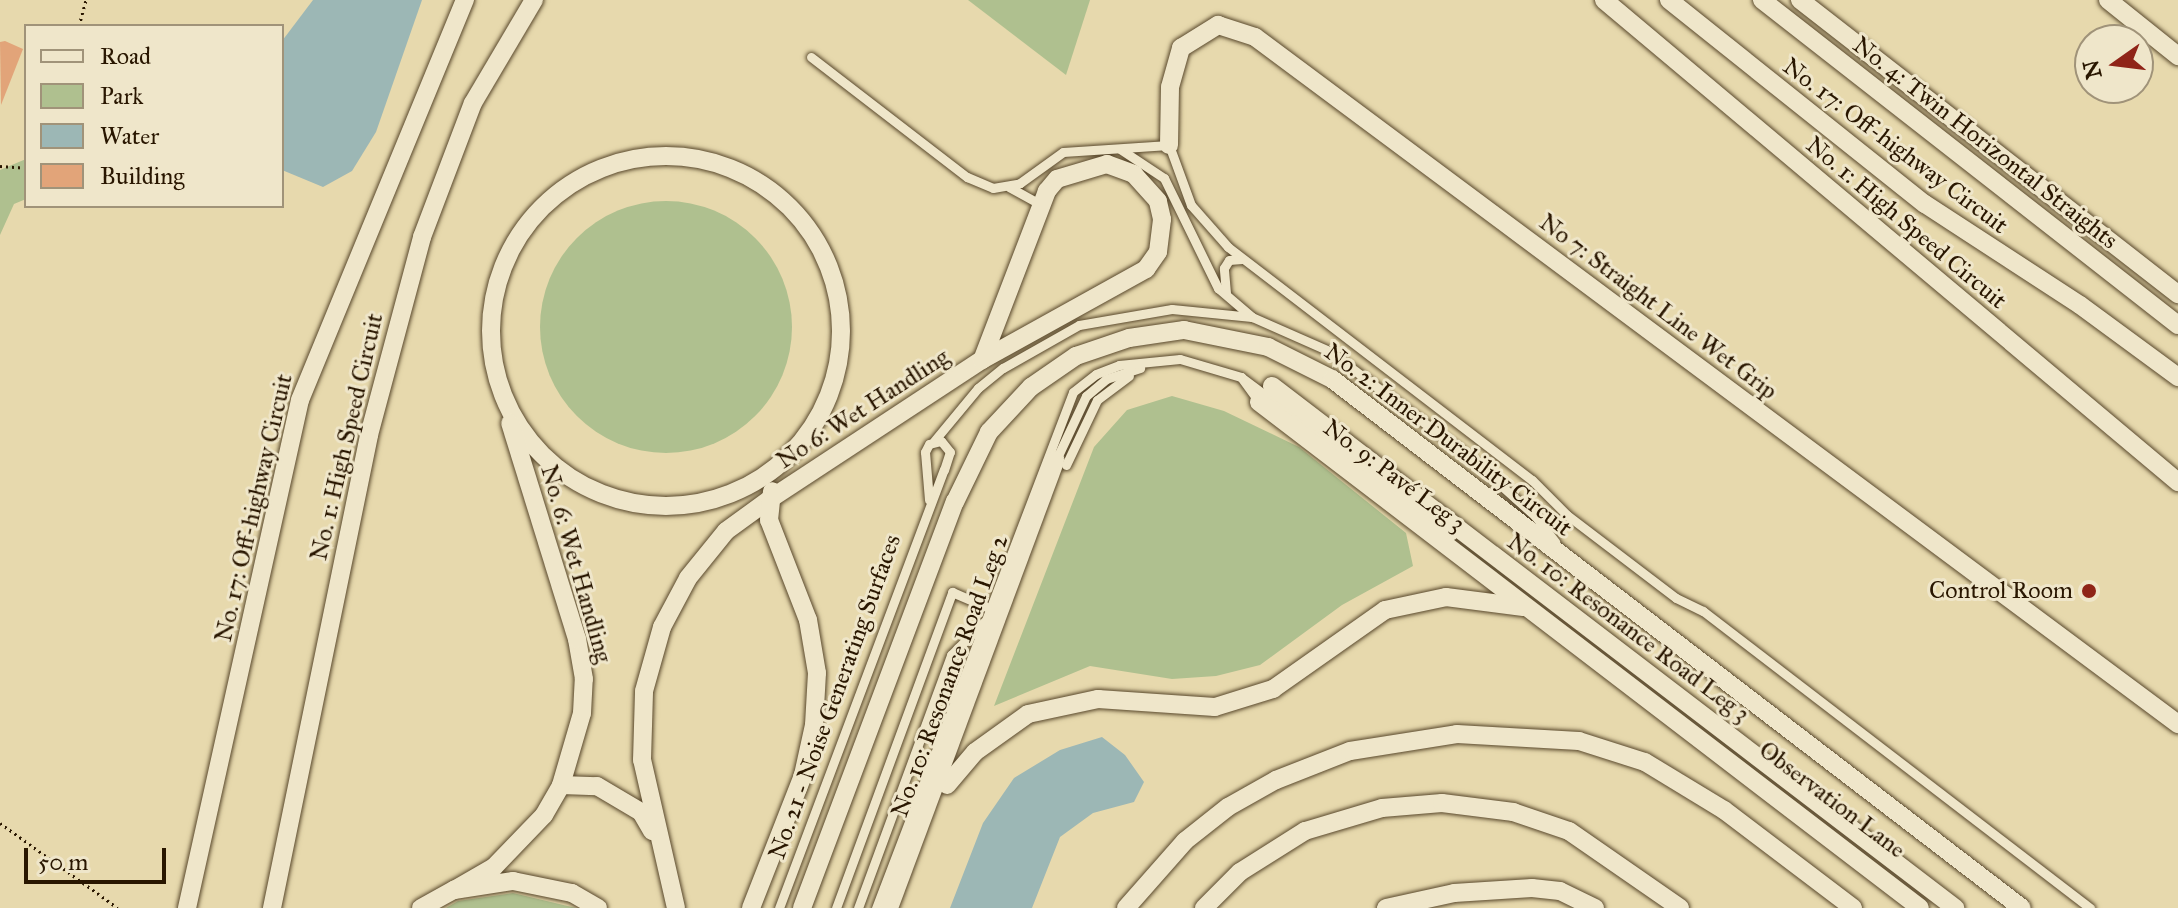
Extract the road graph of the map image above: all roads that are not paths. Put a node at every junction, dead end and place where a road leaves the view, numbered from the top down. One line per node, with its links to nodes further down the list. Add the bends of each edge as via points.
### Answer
1 (465, 0): 41 (street, No. 17: Off-highway Circuit, via 300,400)
2 (534, 0): 42 (street, No. 1: High Speed Circuit, via 466,117 422,237 366,450)
3 (1604, 0): 29 (street, No. 1: High Speed Circuit)
4 (1669, 0): 22 (street, No. 17: Off-highway Circuit, via 1925,204 2080,305)
5 (1762, 0): 18 (street, No. 4: Twin Horizontal Straights)
6 (1800, 0): 15 (street, No. 4: Twin Horizontal Straights)
7 (2108, 0): 8 (street)
8 (2178, 56)
9 (811, 57): 12 (lane, via 967,177 993,188)
10 (1169, 145): 11 (lane); 14 (lane, via 1191,205); 36 (street, No 7: Straight Line Wet Grip, via 1170,87 1181,48 1218,25 1255,37)
11 (1119, 148): 12 (lane, via 1063,152); 16 (lane, via 1164,178 1207,270)
12 (1009, 187): 13 (lane)
13 (1041, 205): 19 (street, No 6: Wet Handling); 19 (street, No 6: Wet Handling, via 1057,179 1073,170 1120,167 1158,201 1158,252 1146,269)
14 (1242, 259): 16 (lane, via 1229,260 1224,268); 64 (lane, via 1532,480 1567,515 1676,598 1703,611)
15 (2178, 294)
16 (1228, 296): 17 (lane)
17 (1252, 317): 26 (lane, via 1172,309 1079,325 1003,368 978,388); 32 (lane, via 1329,351 1467,455 1535,516)
18 (2178, 325)
19 (982, 360): 30 (street, No 6: Wet Handling)
20 (1151, 364): 21 (lane, Observation Lane, via 1194,361); 28 (lane, via 1097,400); 34 (lane, Observation Lane, via 1119,365 1073,392)
21 (1241, 377): 23 (lane); 25 (lane); 61 (lane, Observation Lane)
22 (2178, 377)
23 (1272, 386): 62 (street, No. 10: Resonance Road Leg 3)
24 (501, 394): 27 (street, No 6: Wet Handling, via 532,447 580,486 638,506 699,505 750,487); 27 (street, No 6: Wet Handling, via 489,334 499,274 529,220 575,180 618,163 693,157 745,174 789,206 826,263 839,302 840,356 824,408); 37 (street, No. 6: Wet Handling, via 577,639 584,679 582,713)
25 (1259, 402): 33 (street, No. 9: Pavé Leg 3)
26 (934, 441): 31 (lane, via 924,459); 31 (lane, No. 21 - Noise Generating Surfaces, via 947,444 950,452)
27 (793, 453): 30 (street, No. 6: Wet Handling)
28 (1061, 463): 38 (street); 52 (street, No. 10: Resonance Road Leg 2)
29 (2178, 482)
30 (770, 499): 39 (street, No. 6: Wet Handling, via 726,531 688,578 662,627 644,691 642,760); 46 (street, via 769,520 808,620 817,673 814,725 803,775)
31 (929, 500): 47 (lane, No. 21 - Noise Generating Surfaces)
32 (1566, 557): 48 (street, No. 2: Inner Durability Circuit, via 1332,379 1268,347 1184,330 1129,338 1076,356 1031,387 977,452); 63 (street, No. 2: Inner Durability Circuit)
33 (1526, 607): 38 (street, via 1446,597 1385,610 1273,689 1215,707 1098,699 1028,714 975,752); 60 (street, No. 9: Pavé Leg 3)
34 (989, 608): 35 (lane, Observation Lane); 49 (lane, via 952,592)
35 (984, 622): 50 (lane, via 951,655); 51 (lane, Observation Lane)
36 (2178, 724)
37 (561, 785): 39 (street, via 597,786 641,812); 40 (street, No. 6: Wet Handling, via 518,847)
38 (947, 785): 53 (street)
39 (656, 836): 45 (street, No. 6: Wet Handling)
40 (454, 890): 43 (street); 44 (street, via 513,881 572,893)
41 (187, 908)
42 (272, 908)
43 (421, 908)
44 (598, 908)
45 (676, 908)
46 (751, 908)
47 (779, 908)
48 (802, 908)
49 (836, 908)
50 (858, 908)
51 (876, 908)
52 (889, 908)
53 (902, 908)
54 (1126, 908): 59 (street, via 1185,841 1228,807 1276,780 1350,751 1457,734 1579,741 1645,762 1724,810)
55 (1204, 908): 58 (street, via 1240,872 1305,831 1372,810 1432,803 1513,812 1569,831)
56 (1386, 908): 57 (street, via 1442,894 1532,888 1560,891)
57 (1595, 908)
58 (1680, 908)
59 (1853, 908)
60 (1920, 908)
61 (1940, 908)
62 (1955, 908)
63 (2022, 908)
64 (2090, 908)

